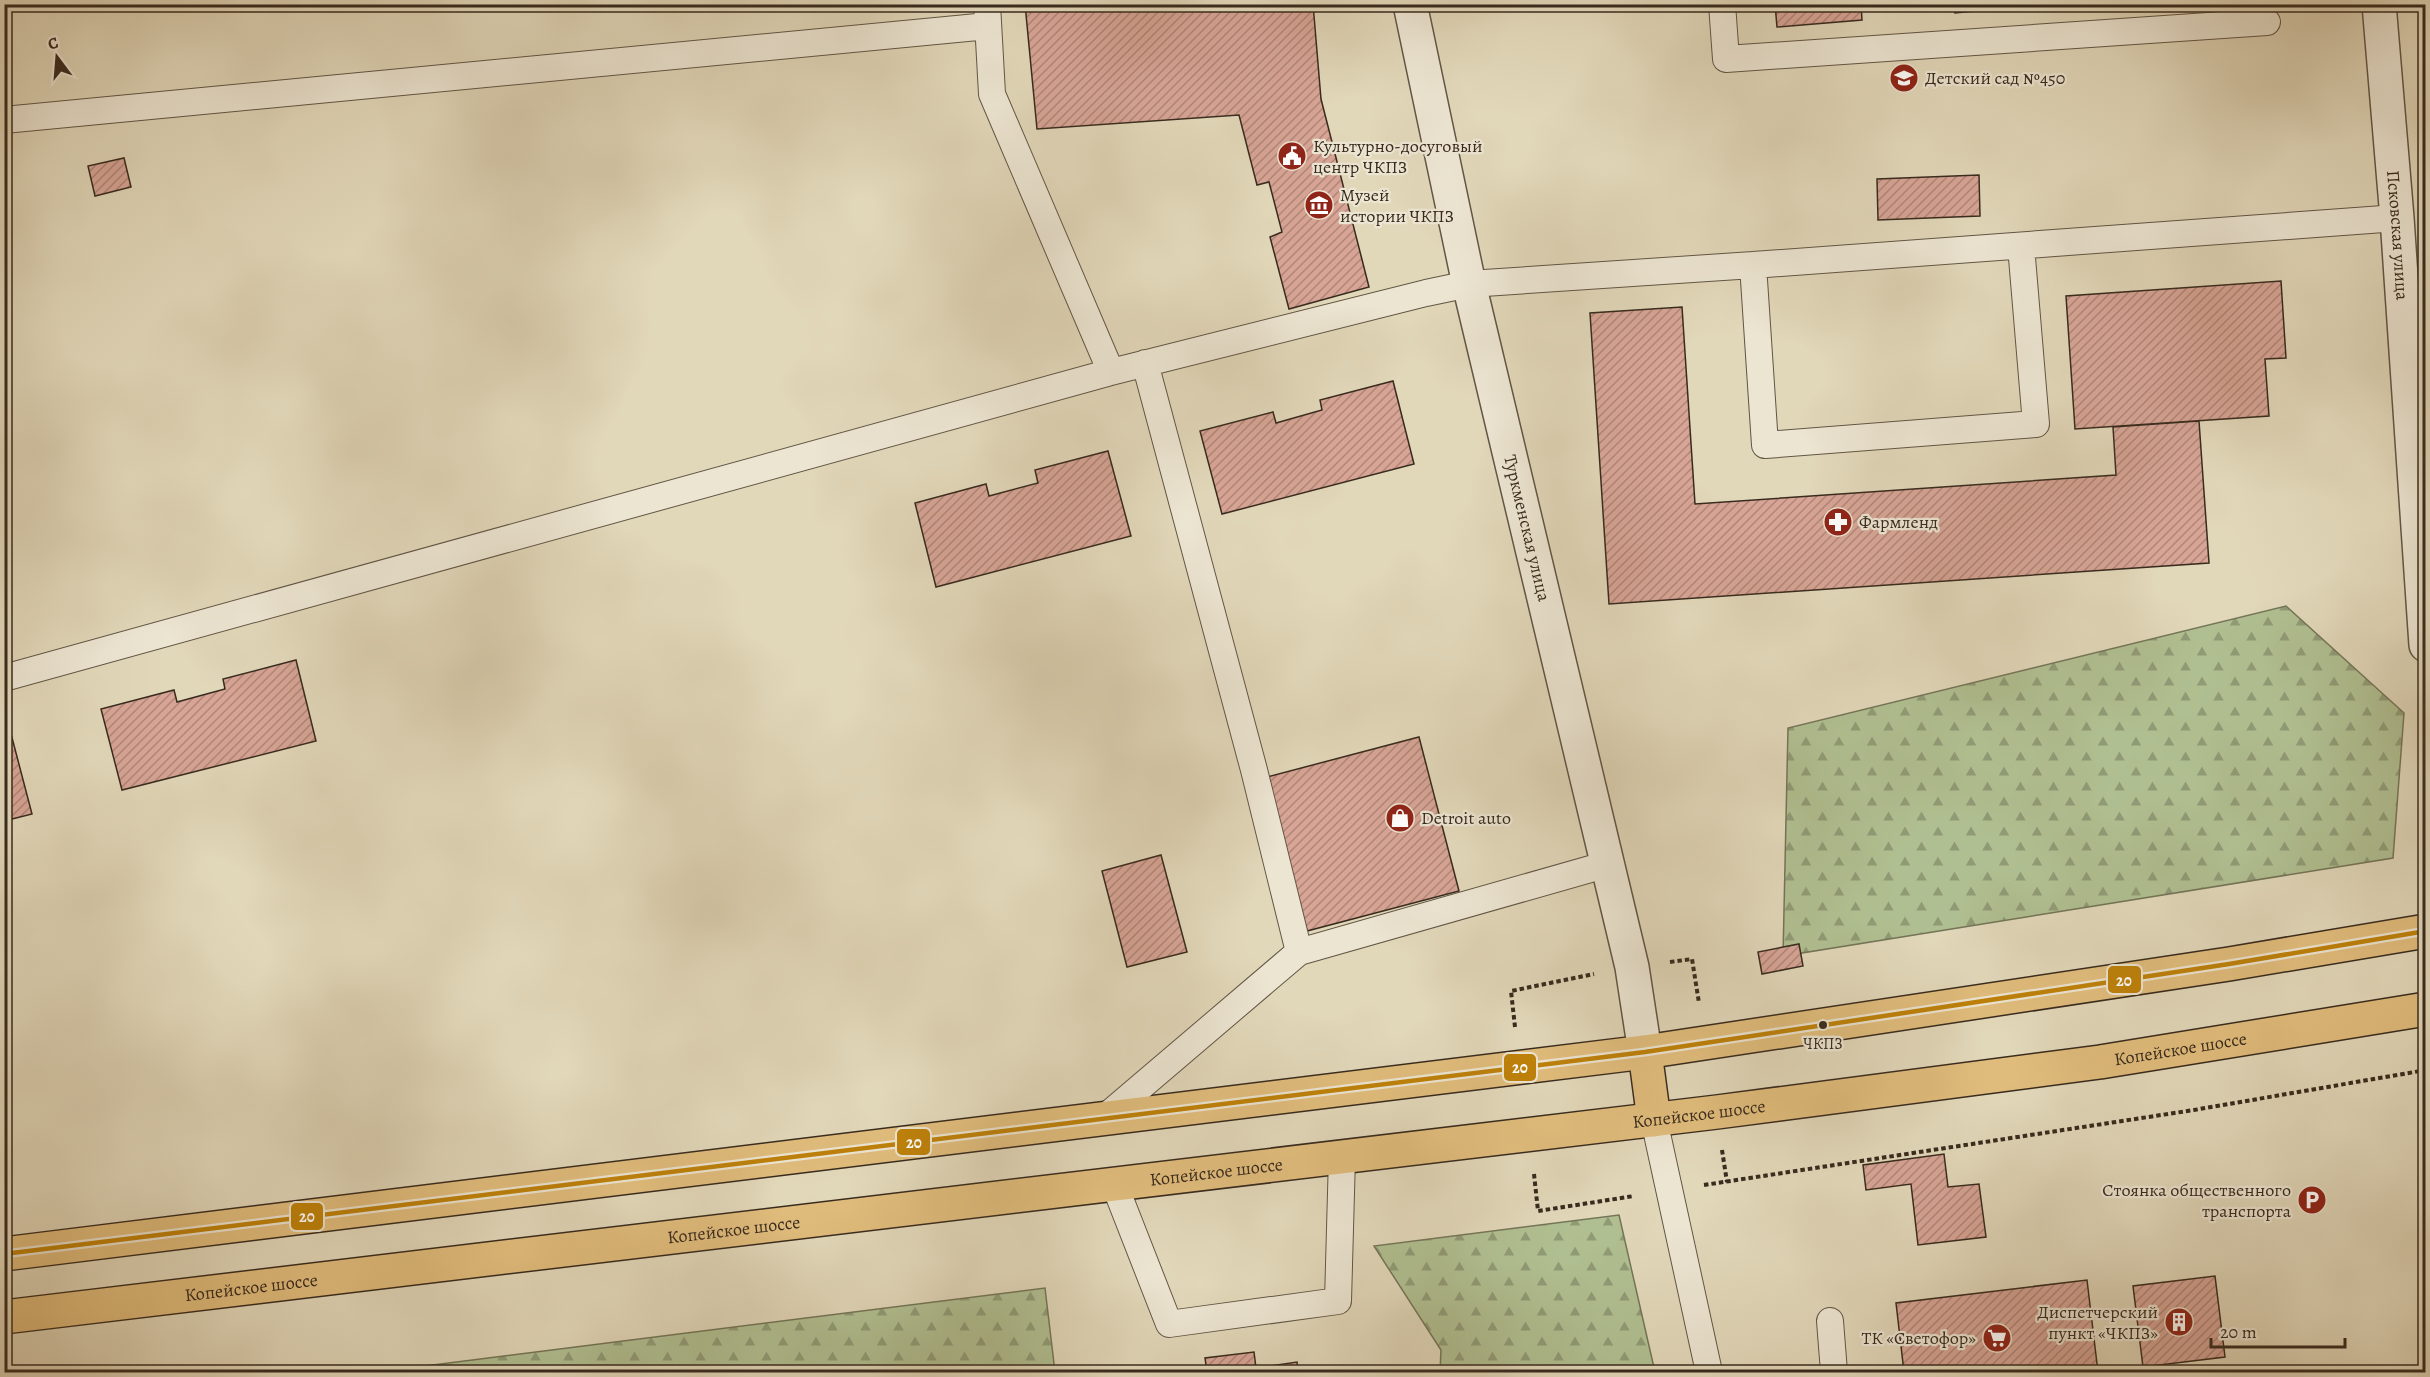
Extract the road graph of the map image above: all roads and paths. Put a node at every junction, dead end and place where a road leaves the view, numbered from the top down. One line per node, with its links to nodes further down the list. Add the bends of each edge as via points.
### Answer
1 (1410, 4): 10 (street, Туркменская улица)
2 (1722, 4): 5 (lane, via 1726,59)
3 (2379, 4): 7 (street, Псковская улица)
4 (988, 15): 6 (lane); 13 (lane, via 992,94)
5 (2266, 22)
6 (4, 120)
7 (2397, 218): 8 (lane); 11 (street, Псковская улица)
8 (2021, 246): 9 (lane); 9 (lane, via 2036,424 1765,445)
9 (1753, 265): 10 (lane)
10 (1468, 284): 12 (lane); 17 (street, Туркменская улица)
11 (2414, 303): 14 (street, Псковская улица)
12 (1145, 363): 13 (lane); 19 (lane)
13 (1110, 372): 16 (lane)
14 (2421, 530): 15 (street, Псковская улица)
15 (2426, 645)
16 (4, 678)
17 (1608, 864): 19 (lane); 21 (street, Туркменская улица, via 1632,967)
18 (2426, 932): 21 (main road)
19 (1299, 952): 23 (lane)
20 (2426, 1009): 24 (main road, Копейское шоссе, via 2100,1062)
21 (1645, 1052): 23 (main road); 24 (main road)
22 (2426, 1070): 27 (path)
23 (1103, 1119): 29 (main road)
24 (1654, 1120): 25 (main road, Копейское шоссе); 27 (lane)
25 (1342, 1157): 26 (main road, Копейское шоссе); 26 (lane, via 1338,1301 1168,1324)
26 (1114, 1186): 30 (main road, Копейское шоссе)
27 (1667, 1191): 28 (path); 32 (lane)
28 (1538, 1211)
29 (4, 1254)
30 (4, 1317)
31 (1830, 1321): 33 (lane)
32 (1709, 1372)
33 (1834, 1372)

